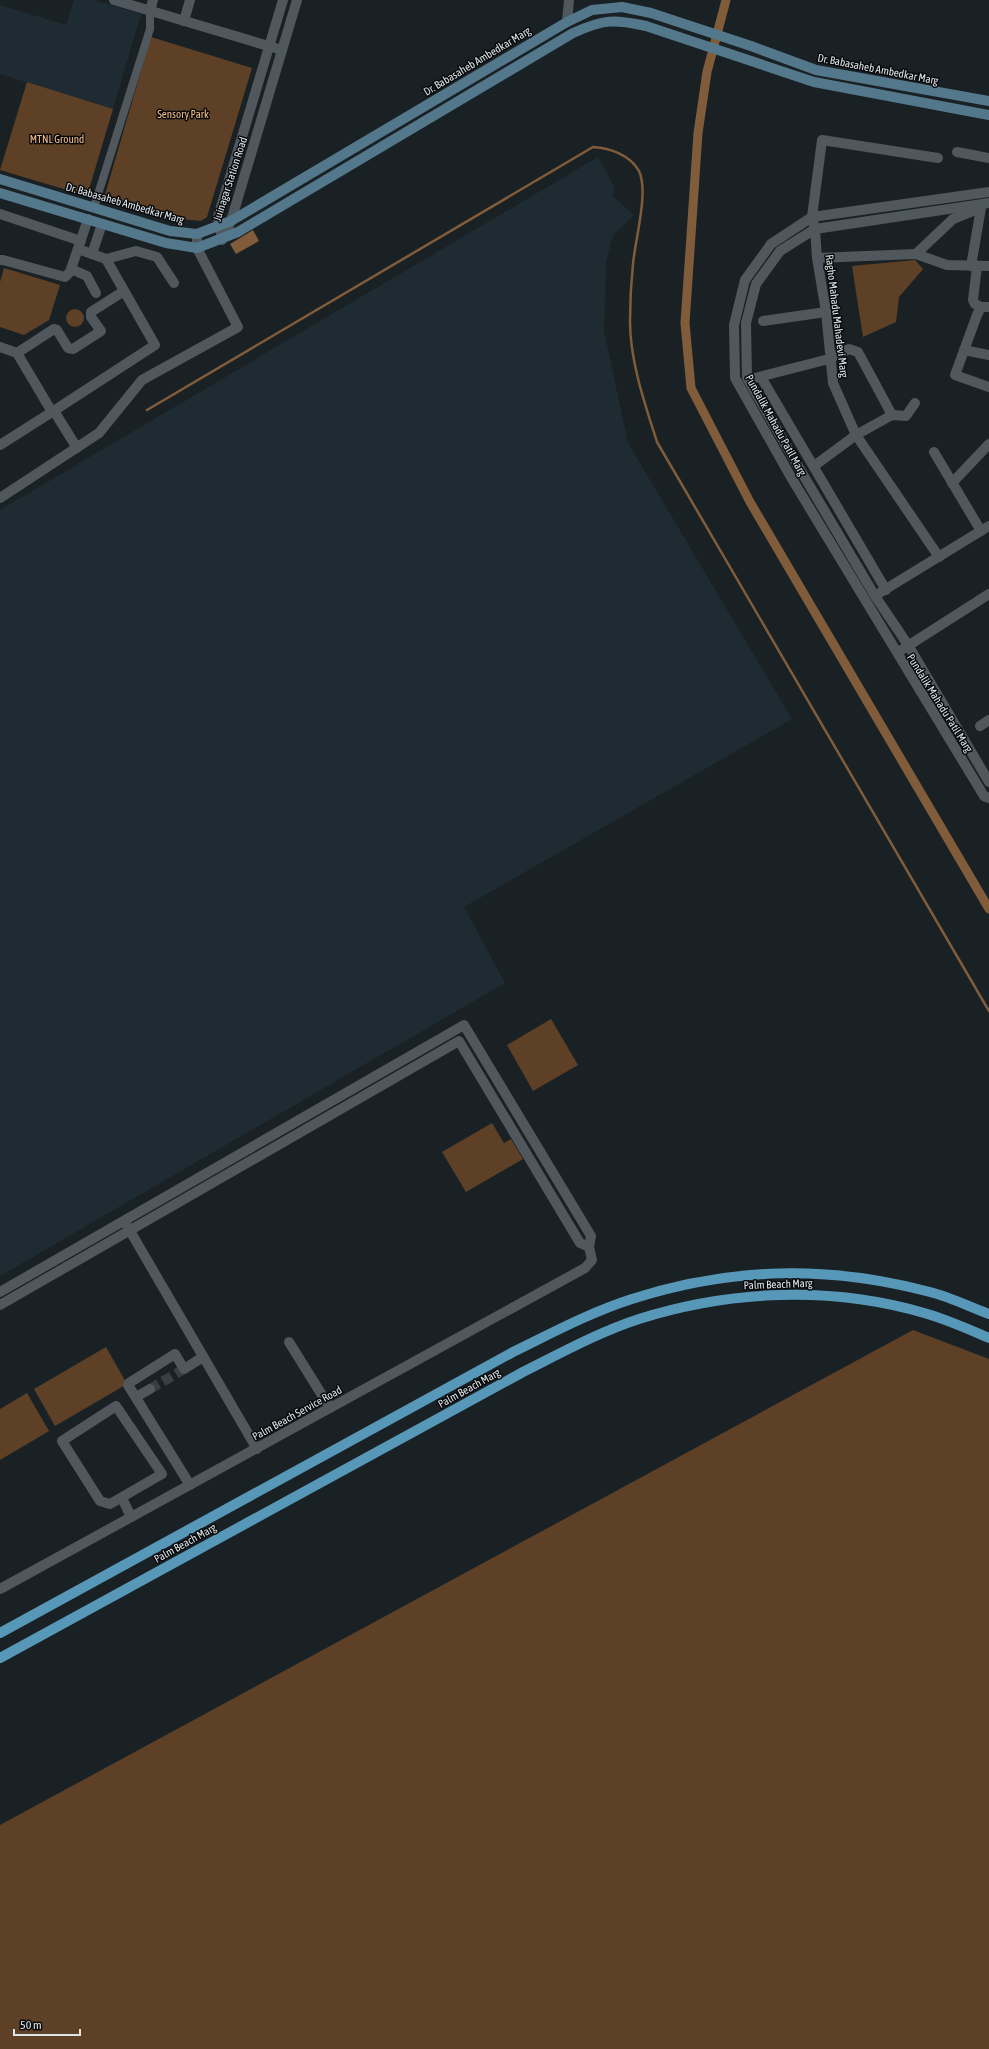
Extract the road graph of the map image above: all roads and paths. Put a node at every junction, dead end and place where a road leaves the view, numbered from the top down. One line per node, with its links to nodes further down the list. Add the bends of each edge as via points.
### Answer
1 (114, 0): 7 (street)
2 (153, 0): 7 (street)
3 (190, 0): 8 (street)
4 (283, 0): 10 (street, Juinagar Station Road)
5 (297, 0): 11 (street, Juinagar Station Road)
6 (569, 0): 9 (street)
7 (150, 11): 8 (street); 23 (street, via 150,29)
8 (184, 21): 10 (street)
9 (567, 22): 12 (main road, Dr. Babasaheb Ambedkar Marg, via 592,10 622,7 651,13 816,70); 13 (main road, Dr. Babasaheb Ambedkar Marg)
10 (269, 46): 11 (street); 29 (street, Juinagar Station Road, via 218,216)
11 (282, 50): 27 (street, Juinagar Station Road)
12 (989, 101)
13 (415, 112): 15 (main road); 27 (main road, Dr. Babasaheb Ambedkar Marg)
14 (989, 115): 15 (main road, via 814,82 646,26 622,21 596,23 573,33)
15 (422, 123): 32 (main road)
16 (957, 152): 18 (street)
17 (938, 158): 25 (street, via 822,140)
18 (989, 158)
19 (0, 179): 23 (main road, Dr. Babasaheb Ambedkar Marg)
20 (989, 192): 25 (street, Pundalik Mahadu Patil Marg)
21 (0, 193): 26 (main road)
22 (986, 205): 30 (street, Pundalik Mahadu Patil Marg); 36 (street, via 953,219); 40 (street)
23 (94, 207): 31 (main road, Dr. Babasaheb Ambedkar Marg, via 170,231)
24 (0, 214): 33 (street)
25 (812, 217): 30 (street, Ragho Mahadu Mahadevi Marg); 55 (street, Pundalik Mahadu Patil Marg, via 771,244 744,280 734,325)
26 (88, 219): 28 (main road); 33 (street)
27 (231, 221): 29 (main road, Dr. Babasaheb Ambedkar Marg); 32 (street, Juinagar Station Road)
28 (102, 224): 34 (main road, via 166,243); 35 (street)
29 (219, 225): 31 (main road, Dr. Babasaheb Ambedkar Marg); 32 (street, Juinagar Station Road)
30 (816, 229): 37 (street, Ragho Mahadu Mahadevi Marg); 56 (street, Pundalik Mahadu Patil Marg, via 780,251 756,284 746,323)
31 (197, 234): 34 (street)
32 (222, 240): 34 (main road)
33 (79, 245): 35 (street); 42 (street)
34 (197, 248): 64 (street, via 238,327 142,380 99,433)
35 (92, 254): 38 (street)
36 (916, 254): 37 (street); 40 (street, via 947,265)
37 (817, 258): 47 (street, Ragho Mahadu Mahadevi Marg)
38 (106, 259): 43 (street, via 136,251 158,257); 44 (street)
39 (0, 260): 42 (street, via 62,278 68,276)
40 (974, 266): 41 (street); 46 (street, via 973,300 975,304)
41 (989, 266)
42 (71, 269): 45 (street, via 87,276)
43 (174, 283)
44 (124, 291): 51 (street, via 91,312 91,317 101,331 73,349 68,348 54,329); 59 (street, via 155,345)
45 (96, 293)
46 (985, 307): 50 (street)
47 (826, 312): 48 (street); 53 (street, Ragho Mahadu Mahadevi Marg)
48 (762, 321)
49 (0, 347): 51 (street)
50 (964, 350): 52 (street); 57 (street, via 955,375)
51 (16, 353): 59 (street)
52 (989, 355)
53 (829, 358): 54 (street); 60 (street, via 849,349 858,352); 61 (street, Ragho Mahadu Mahadevi Marg, via 832,383)
54 (761, 377): 56 (street); 66 (street)
55 (735, 378): 56 (street); 74 (street, Pundalik Mahadu Patil Marg, via 792,479)
56 (747, 378): 73 (street, Pundalik Mahadu Patil Marg)
57 (989, 387)
58 (915, 403): 60 (street, via 906,416)
59 (53, 411): 63 (street); 64 (street)
60 (892, 415): 61 (street)
61 (856, 435): 66 (street); 70 (street, Ragho Mahadu Mahadevi Marg)
62 (989, 444): 67 (street)
63 (0, 445)
64 (77, 448): 68 (street)
65 (934, 452): 67 (street)
66 (814, 466): 71 (street)
67 (952, 483): 69 (street)
68 (0, 498)
69 (985, 528): 70 (street)
70 (939, 557): 71 (street)
71 (886, 590): 73 (street)
72 (989, 594): 75 (street)
73 (875, 596): 74 (street); 75 (street, Pundalik Mahadu Patil Marg)
74 (866, 601): 76 (street, Pundalik Mahadu Patil Marg)
75 (908, 645): 76 (street); 77 (street, Pundalik Mahadu Patil Marg)
76 (896, 653): 78 (street, Pundalik Mahadu Patil Marg, via 984,796)
77 (989, 782)
78 (989, 798)
79 (464, 1025): 80 (street); 81 (street); 82 (street, via 591,1236)
80 (459, 1041): 81 (street); 82 (street, via 580,1243)
81 (127, 1226): 83 (street); 84 (street); 88 (street)
82 (589, 1247): 91 (street, Palm Beach Service Road, via 592,1260 585,1268)
83 (0, 1292)
84 (0, 1305)
85 (988, 1314): 97 (main road, Palm Beach Marg, via 931,1292 872,1279 826,1273 749,1274 689,1283 631,1299 576,1321 513,1352)
86 (984, 1336): 98 (main road, Palm Beach Marg, via 925,1313 868,1300 825,1295 751,1296 693,1305 638,1320 585,1341 523,1372)
87 (289, 1342): 91 (street)
88 (203, 1358): 90 (street, via 184,1369 175,1354 129,1383); 92 (street)
89 (150, 1389): 90 (street)
90 (136, 1397): 93 (street)
91 (330, 1408): 92 (street, Palm Beach Service Road)
92 (257, 1449): 93 (street, Palm Beach Service Road)
93 (190, 1485): 95 (street, Palm Beach Service Road)
94 (122, 1498): 94 (street, via 162,1474 116,1406 62,1441 100,1501 110,1504); 95 (street)
95 (131, 1518): 96 (street, Palm Beach Service Road)
96 (0, 1590)
97 (0, 1633)
98 (0, 1658)

